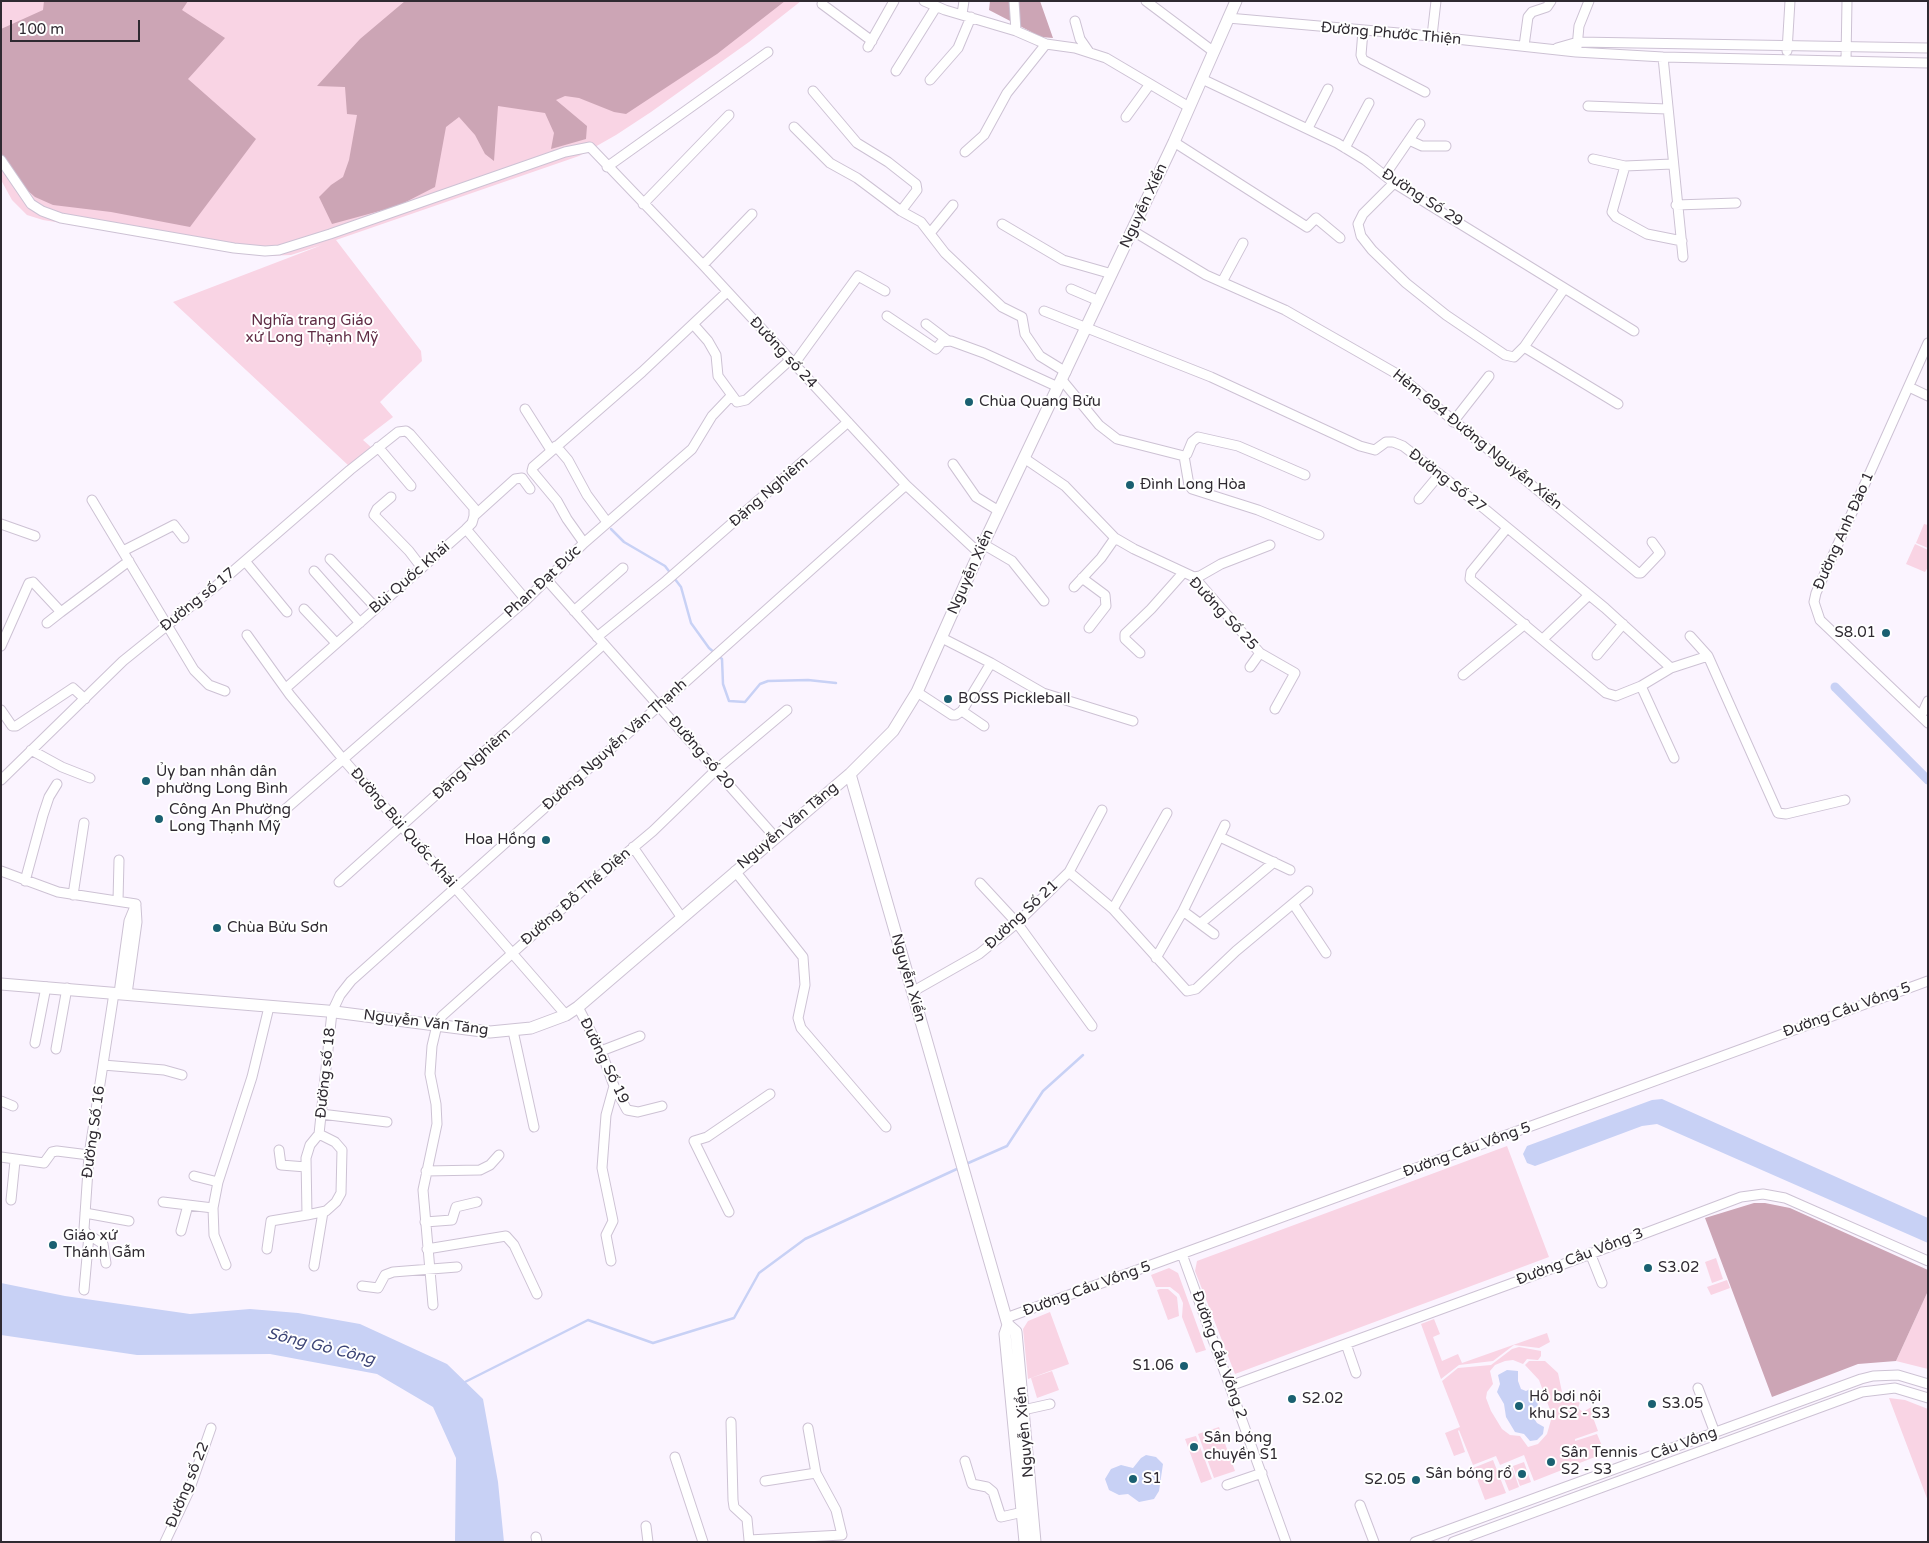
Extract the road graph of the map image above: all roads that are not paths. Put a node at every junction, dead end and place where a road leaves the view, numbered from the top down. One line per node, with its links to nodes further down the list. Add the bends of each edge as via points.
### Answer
1 (894, 1): 12 (street, via 870,44)
2 (924, 1): 13 (street)
3 (964, 1): 14 (street)
4 (1014, 1): 18 (street)
5 (1146, 1): 30 (street)
6 (1236, 1): 16 (main road, Nguyễn Xiển)
7 (1436, 1): 20 (street)
8 (1551, 1): 23 (street, via 1528,18)
9 (1589, 1): 21 (street, via 1579,26)
10 (1790, 1): 24 (street)
11 (1847, 1): 25 (street)
12 (822, 4)
13 (936, 7): 14 (street); 36 (street)
14 (962, 14): 15 (street)
15 (971, 17): 18 (street); 38 (street, via 958,48)
16 (1228, 18): 19 (street, Đường Phước Thiện); 30 (main road, Nguyễn Xiển)
17 (1075, 21): 29 (street, via 1080,39)
18 (1016, 31): 22 (street)
19 (1363, 31): 20 (street, Đường Phước Thiện); 42 (street, via 1363,60)
20 (1432, 36): 23 (street, Đường Phước Thiện)
21 (1578, 42): 24 (street, Đường Phước Thiện); 27 (street, Đường Phước Thiện); 31 (street)
22 (1046, 44): 29 (street); 56 (street, via 1007,93 984,135)
23 (1524, 46): 27 (street, Đường Phước Thiện)
24 (1788, 46): 25 (street, Đường Phước Thiện); 33 (street)
25 (1846, 46): 26 (street, Đường Phước Thiện); 34 (street)
26 (1928, 48)
27 (1554, 49): 31 (street, Đường Phước Thiện)
28 (768, 52): 61 (street)
29 (1089, 52): 39 (street, via 1106,58)
30 (1214, 52): 37 (main road, Nguyễn Xiển)
31 (1576, 52): 32 (street, Đường Phước Thiện)
32 (1663, 58): 33 (street, Đường Phước Thiện); 46 (street)
33 (1787, 59): 34 (street, Đường Phước Thiện)
34 (1846, 60): 35 (street, Đường Phước Thiện)
35 (1928, 63)
36 (896, 71)
37 (1202, 79): 45 (main road, Nguyễn Xiển); 51 (street, Đường Số 29)
38 (930, 80)
39 (1150, 84): 45 (street); 48 (street)
40 (1328, 89): 51 (street)
41 (813, 90): 68 (street, via 861,146 916,184 917,190)
42 (1425, 92)
43 (1369, 103): 55 (street)
44 (1588, 106): 46 (street)
45 (1190, 107): 53 (main road, Nguyễn Xiển)
46 (1667, 108): 59 (street)
47 (729, 115): 64 (street)
48 (1126, 117)
49 (1420, 124): 52 (street)
50 (794, 127): 68 (street, via 830,163 857,178)
51 (1308, 128): 55 (street, Đường Số 29)
52 (1409, 140): 54 (street, via 1422,146); 62 (street)
53 (1174, 142): 71 (main road, Nguyễn Xiển); 73 (street, via 1307,227 1316,218)
54 (1446, 146)
55 (1344, 148): 62 (street, Đường Số 29)
56 (965, 152)
57 (1, 160): 61 (street, Đường số 24, via 31,204 61,218 265,251 279,250 330,234 585,147 592,148)
58 (1593, 160): 60 (street)
59 (1672, 164): 60 (street); 67 (street)
60 (1626, 166): 74 (street, via 1613,214 1647,234)
61 (607, 167): 64 (street, Đường số 24)
62 (1385, 175): 63 (street, Đường Số 29)
63 (1394, 184): 81 (street, Đường Số 29); 93 (street, via 1363,214 1358,224 1361,236 1372,250 1446,315 1505,355 1514,357)
64 (643, 204): 77 (street, Đường số 24)
65 (1736, 204): 67 (street)
66 (953, 205): 72 (street)
67 (1676, 205): 74 (street)
68 (901, 211): 72 (street, via 914,217)
69 (752, 214): 77 (street)
70 (1002, 224): 78 (street, via 1063,260)
71 (1133, 231): 78 (main road, Nguyễn Xiển); 79 (street, Hẻm 694 Đường Nguyễn Xiển)
72 (931, 232): 96 (street, via 945,252 1002,307 1022,317 1025,334)
73 (1340, 238)
74 (1682, 241): 76 (street)
75 (1243, 243): 79 (street)
76 (1683, 257)
77 (704, 265): 83 (street, Đường số 24)
78 (1112, 274): 84 (main road, Nguyễn Xiển)
79 (1222, 282): 103 (street, Hẻm 694 Đường Nguyễn Xiển, via 1285,310 1397,374)
80 (1071, 289): 84 (street)
81 (1564, 289): 90 (street, Đường Số 29); 93 (street)
82 (885, 291): 94 (street, via 858,276)
83 (727, 292): 87 (street); 94 (street, Đường số 24)
84 (1100, 301): 89 (main road, Nguyễn Xiển)
85 (1044, 311): 89 (street, Đường Số 27)
86 (887, 316): 91 (street, via 936,349)
87 (693, 324): 98 (street, via 716,355 718,376); 105 (street)
88 (926, 324): 91 (street)
89 (1086, 329): 96 (main road, Nguyễn Xiển); 110 (street, Đường Số 27, via 1211,377 1360,446 1375,450 1386,442 1403,446)
90 (1634, 331)
91 (947, 340): 96 (street)
92 (1928, 343): 97 (street, Đường Anh Đào 1)
93 (1524, 347): 100 (street)
94 (792, 362): 98 (street, via 746,400 737,402); 102 (street, Đường số 24)
95 (1489, 376): 103 (street)
96 (1062, 380): 106 (street, via 1107,433 1117,439); 107 (main road, Nguyễn Xiển)
97 (1909, 387): 99 (street); 184 (street, Đường Anh Đào 1, via 1814,602 1820,620)
98 (731, 396): 119 (street, Phan Đạt Đức, via 712,416 692,449)
99 (1928, 396)
100 (1618, 404)
101 (525, 409): 105 (street)
102 (848, 422): 111 (street, Đường số 24); 159 (street, Đặng Nghiêm, via 678,571)
103 (1453, 422): 127 (street, Hẻm 694 Đường Nguyễn Xiển, via 1638,573 1660,553)
104 (378, 447): 112 (street); 118 (street, Đường số 17, via 403,430 410,434 474,508); 134 (street, Đường số 17)
105 (553, 448): 119 (street, via 568,460 586,496); 128 (street, via 532,469)
106 (1184, 456): 109 (street, via 1198,438 1238,446); 123 (street, via 1192,489 1258,510)
107 (1024, 458): 117 (main road, Nguyễn Xiển); 126 (street, Đường Số 25, via 1065,486)
108 (953, 464): 117 (street, via 976,497)
109 (1304, 475)
110 (1439, 475): 115 (street); 121 (street, Đường Số 27)
111 (906, 485): 130 (street, Đường số 24); 179 (street, Đường Nguyễn Văn Thạnh)
112 (411, 486)
113 (530, 488): 118 (street, Bùi Quốc Khái, via 519,477)
114 (391, 497): 135 (street, via 374,515)
115 (1419, 499)
116 (92, 500): 131 (street)
117 (999, 511): 130 (main road, Nguyễn Xiển)
118 (474, 516): 122 (street, Bùi Quốc Khái)
119 (608, 522): 128 (street, Phan Đạt Đức)
120 (1, 524): 124 (street)
121 (1507, 528): 143 (street, Đường Số 27); 153 (street, via 1470,572 1470,579)
122 (466, 529): 135 (street, Bùi Quốc Khái); 144 (street)
123 (1319, 535)
124 (35, 536)
125 (184, 538): 131 (street, via 174,525)
126 (1115, 538): 138 (street, Đường Số 25); 140 (street)
127 (1652, 542)
128 (584, 543): 141 (street, Phan Đạt Đức)
129 (1270, 545): 139 (street)
130 (981, 548): 145 (street, Đường số 24, via 1012,561); 160 (main road, Nguyễn Xiển)
131 (123, 551): 133 (street)
132 (330, 559): 146 (street)
133 (129, 561): 149 (street); 155 (street)
134 (245, 561): 150 (street); 155 (street, Đường số 17)
135 (422, 568): 146 (street, Bùi Quốc Khái)
136 (623, 568): 148 (street)
137 (314, 571): 152 (street)
138 (1182, 573): 139 (street, Đường Số 25); 165 (street, via 1125,634 1125,639)
139 (1194, 577): 166 (street, Đường Số 25)
140 (1082, 578): 142 (street); 156 (street, via 1105,596 1106,606)
141 (547, 580): 144 (street, Phan Đạt Đức); 148 (street, Đường số 20)
142 (1074, 586)
143 (1589, 595): 154 (street, Đường Số 27); 161 (street)
144 (526, 600): 189 (street, Phan Đạt Đức)
145 (1044, 601)
146 (376, 608): 152 (street, Bùi Quốc Khái)
147 (304, 609): 162 (street)
148 (574, 611): 159 (street, Đường số 20)
149 (61, 612): 151 (street); 164 (street, via 31,582)
150 (286, 612)
151 (47, 623)
152 (360, 623): 162 (street, Bùi Quốc Khái)
153 (1526, 624): 161 (street); 172 (street)
154 (1623, 624): 167 (street); 171 (street, Đường Số 27)
155 (168, 625): 175 (street, via 197,673 209,684); 177 (street, Đường số 17, via 123,661)
156 (1089, 628)
157 (247, 635): 174 (street, Đường Bùi Quốc Khái)
158 (1690, 636): 168 (street)
159 (597, 637): 163 (street, Đường số 20)
160 (942, 638): 169 (street); 176 (main road, Nguyễn Xiển)
161 (1544, 638): 173 (street, via 1610,695 1616,696)
162 (336, 643): 174 (street, Bùi Quốc Khái)
163 (604, 644): 179 (street, Đường số 20); 200 (street, Đặng Nghiêm)
164 (1, 646)
165 (1140, 653)
166 (1260, 654): 170 (street); 180 (street, Đường Số 25, via 1295,673)
167 (1597, 655)
168 (1708, 656): 171 (street); 195 (street, via 1778,813)
169 (991, 662): 183 (street); 185 (street, via 1043,693)
170 (1250, 667)
171 (1671, 668): 173 (street)
172 (1463, 675)
173 (1640, 686): 188 (street)
174 (286, 688): 189 (street, Đường Bùi Quốc Khái)
175 (225, 691)
176 (917, 692): 183 (street, via 952,715); 191 (main road, Nguyễn Xiển, via 893,731)
177 (85, 699): 181 (street, via 73,688 16,726 12,726); 187 (street, Đường số 17)
178 (1928, 701): 184 (street)
179 (659, 705): 190 (street, Đường số 20); 214 (street, Đường Nguyễn Văn Thạnh)
180 (1274, 709)
181 (1, 710)
182 (787, 710): 190 (street, Đường Đỗ Thế Diện)
183 (962, 711): 186 (street)
184 (1924, 720)
185 (1133, 721)
186 (984, 726)
187 (31, 750): 192 (street); 193 (street, Đường số 17)
188 (1674, 758)
189 (343, 759): 200 (street, Đường Bùi Quốc Khái); 201 (street, Phan Đạt Đức)
190 (716, 769): 202 (street, Đường số 20); 204 (street, Đường Đỗ Thế Diện)
191 (850, 774): 202 (main road, Nguyễn Văn Tăng); 232 (main road, Nguyễn Xiển)
192 (90, 778)
193 (1, 780)
194 (57, 784): 211 (street, via 43,815)
195 (1846, 800)
196 (1102, 810): 210 (street, Đường Số 21)
197 (1167, 813): 219 (street)
198 (84, 823): 216 (street)
199 (1225, 825): 203 (street)
200 (402, 826): 212 (street, Đặng Nghiêm); 214 (street, Đường Bùi Quốc Khái)
201 (265, 827)
202 (775, 837): 209 (main road, Nguyễn Văn Tăng)
203 (1220, 837): 206 (street); 220 (street)
204 (633, 847): 221 (street); 225 (street, Đường Đỗ Thế Diện)
205 (119, 860): 217 (street)
206 (1274, 862): 207 (street); 223 (street)
207 (1290, 870)
208 (1, 871): 211 (street)
209 (735, 871): 221 (main road, Nguyễn Văn Tăng); 255 (street, via 803,958 805,985 798,1018 801,1028)
210 (1069, 872): 219 (street); 222 (street, Đường Số 21)
211 (25, 881): 216 (street)
212 (339, 882)
213 (980, 883): 222 (street)
214 (455, 888): 225 (street, Đường Bùi Quốc Khái); 236 (street, Đường Nguyễn Văn Thạnh, via 350,981)
215 (1308, 891): 218 (street)
216 (74, 895): 217 (street)
217 (118, 901): 233 (street, via 136,904 137,922)
218 (1294, 905): 226 (street); 227 (street, via 1236,951 1196,989 1187,991 1181,987)
219 (1113, 909): 227 (street)
220 (1183, 911): 223 (street); 227 (street)
221 (682, 918): 235 (main road, Nguyễn Văn Tăng)
222 (1017, 923): 232 (street, Đường Số 21, via 979,954); 239 (street)
223 (1201, 923): 224 (street)
224 (1214, 934)
225 (512, 953): 237 (street, Đường Bùi Quốc Khái); 238 (street, Đường Đỗ Thế Diện, via 448,1008)
226 (1326, 953)
227 (1156, 958)
228 (1928, 981): 282 (street, Đường Cầu Vồng 5)
229 (1, 984): 230 (main road, Nguyễn Văn Tăng)
230 (46, 987): 231 (main road, Nguyễn Văn Tăng); 242 (street)
231 (67, 988): 233 (main road, Nguyễn Văn Tăng); 243 (street)
232 (912, 992): 295 (main road, Nguyễn Xiển)
233 (120, 993): 234 (main road, Nguyễn Văn Tăng); 245 (street, Đường Số 16)
234 (269, 1007): 236 (main road, Nguyễn Văn Tăng); 265 (street, via 252,1077)
235 (578, 1007): 237 (main road, Nguyễn Văn Tăng); 244 (street, Đường Số 19)
236 (332, 1012): 238 (main road, Nguyễn Văn Tăng); 252 (street, Đường số 18)
237 (566, 1015): 240 (main road, Nguyễn Văn Tăng, via 531,1028)
238 (437, 1025): 240 (main road, Nguyễn Văn Tăng, via 490,1032); 263 (street, via 430,1074 438,1124)
239 (1092, 1026)
240 (512, 1031): 254 (street)
241 (640, 1036): 244 (street)
242 (35, 1043)
243 (56, 1049)
244 (601, 1051): 247 (street, Đường Số 19)
245 (104, 1065): 246 (street, via 164,1070); 258 (street, Đường Số 16)
246 (182, 1075)
247 (614, 1086): 251 (street, Đường Số 19, via 628,1110 638,1112); 283 (street, via 606,1115 602,1160 613,1221 606,1235)
248 (770, 1094): 272 (street, via 707,1138 694,1141)
249 (1, 1102): 250 (street)
250 (13, 1106)
251 (662, 1106)
252 (320, 1114): 253 (street); 256 (street, Đường số 18)
253 (387, 1122)
254 (534, 1127)
255 (886, 1127)
256 (319, 1134): 262 (street, Đường số 18, via 310,1145); 271 (street, Đường số 18, via 335,1142 342,1150 341,1193 336,1202)
257 (279, 1150): 262 (street, via 281,1165)
258 (89, 1155): 261 (street, via 57,1151 52,1152 44,1163); 273 (street, Đường Số 16)
259 (499, 1156): 263 (street, via 480,1170)
260 (1, 1157): 261 (street)
261 (15, 1160): 266 (street)
262 (306, 1167): 274 (street, Đường số 18)
263 (426, 1171): 276 (street, via 423,1190)
264 (194, 1176): 265 (street)
265 (218, 1182): 270 (street)
266 (11, 1200)
267 (163, 1202): 269 (street)
268 (477, 1202): 276 (street, via 456,1206 452,1220)
269 (188, 1205): 270 (street); 277 (street)
270 (213, 1208): 286 (street, via 214,1235)
271 (323, 1212): 274 (street); 287 (street)
272 (729, 1212)
273 (85, 1213): 275 (street); 278 (street, Đường Số 16, via 84,1229)
274 (307, 1215): 279 (street, via 271,1221)
275 (129, 1220)
276 (425, 1222): 280 (street)
277 (181, 1231)
278 (89, 1235): 285 (street, via 103,1244); 292 (street, Đường Số 16)
279 (267, 1249)
280 (428, 1249): 289 (street); 293 (street, via 506,1236 514,1245)
281 (1590, 1253): 284 (street, Đường Cầu Vồng 3, via 1741,1197 1763,1194 1794,1201); 290 (street); 296 (street, Đường Cầu Vồng 3)
282 (1182, 1254): 295 (street, Đường Cầu Vồng 5); 299 (street, Đường Cầu Vồng 2)
283 (611, 1261)
284 (1928, 1261)
285 (106, 1262)
286 (226, 1265)
287 (314, 1266)
288 (457, 1267): 289 (street)
289 (430, 1269): 291 (street, via 392,1272 374,1290); 294 (street)
290 (1602, 1283)
291 (362, 1286)
292 (84, 1290)
293 (537, 1294)
294 (433, 1305)
295 (1007, 1322): 303 (main road, Nguyễn Xiển, via 1016,1332); 315 (main road, Nguyễn Xiển, via 1005,1334)
296 (1346, 1344): 297 (street); 299 (street, Đường Cầu Vồng 3)
297 (1356, 1373)
298 (1928, 1384): 307 (street, Cầu Vồng, via 1898,1375 1872,1376)
299 (1230, 1386): 311 (street, Đường Cầu Vồng 2)
300 (1698, 1388): 307 (street)
301 (1928, 1398): 327 (street, Cầu Vồng, via 1895,1388 1862,1392)
302 (1050, 1404): 303 (street)
303 (1023, 1410): 323 (main road, Nguyễn Xiển)
304 (731, 1422): 318 (street, via 734,1507 747,1519)
305 (211, 1428): 319 (street, Đường số 22, via 189,1491)
306 (808, 1428): 310 (street)
307 (1715, 1433): 326 (street, Cầu Vồng)
308 (675, 1457): 321 (street)
309 (966, 1461): 315 (street, via 972,1484 987,1487 993,1492 1001,1517)
310 (816, 1473): 312 (street); 317 (street, via 836,1510)
311 (1262, 1474): 313 (street); 324 (street, Đường Cầu Vồng 2)
312 (765, 1481)
313 (1227, 1485)
314 (1360, 1504): 325 (street)
315 (1023, 1512): 322 (main road, Nguyễn Xiển)
316 (646, 1526): 320 (street)
317 (843, 1539): 318 (street)
318 (749, 1541)
319 (165, 1542)
320 (648, 1542)
321 (704, 1542)
322 (1025, 1542)
323 (1035, 1542)
324 (1286, 1542)
325 (1374, 1542)
326 (1415, 1542)
327 (1453, 1542)

